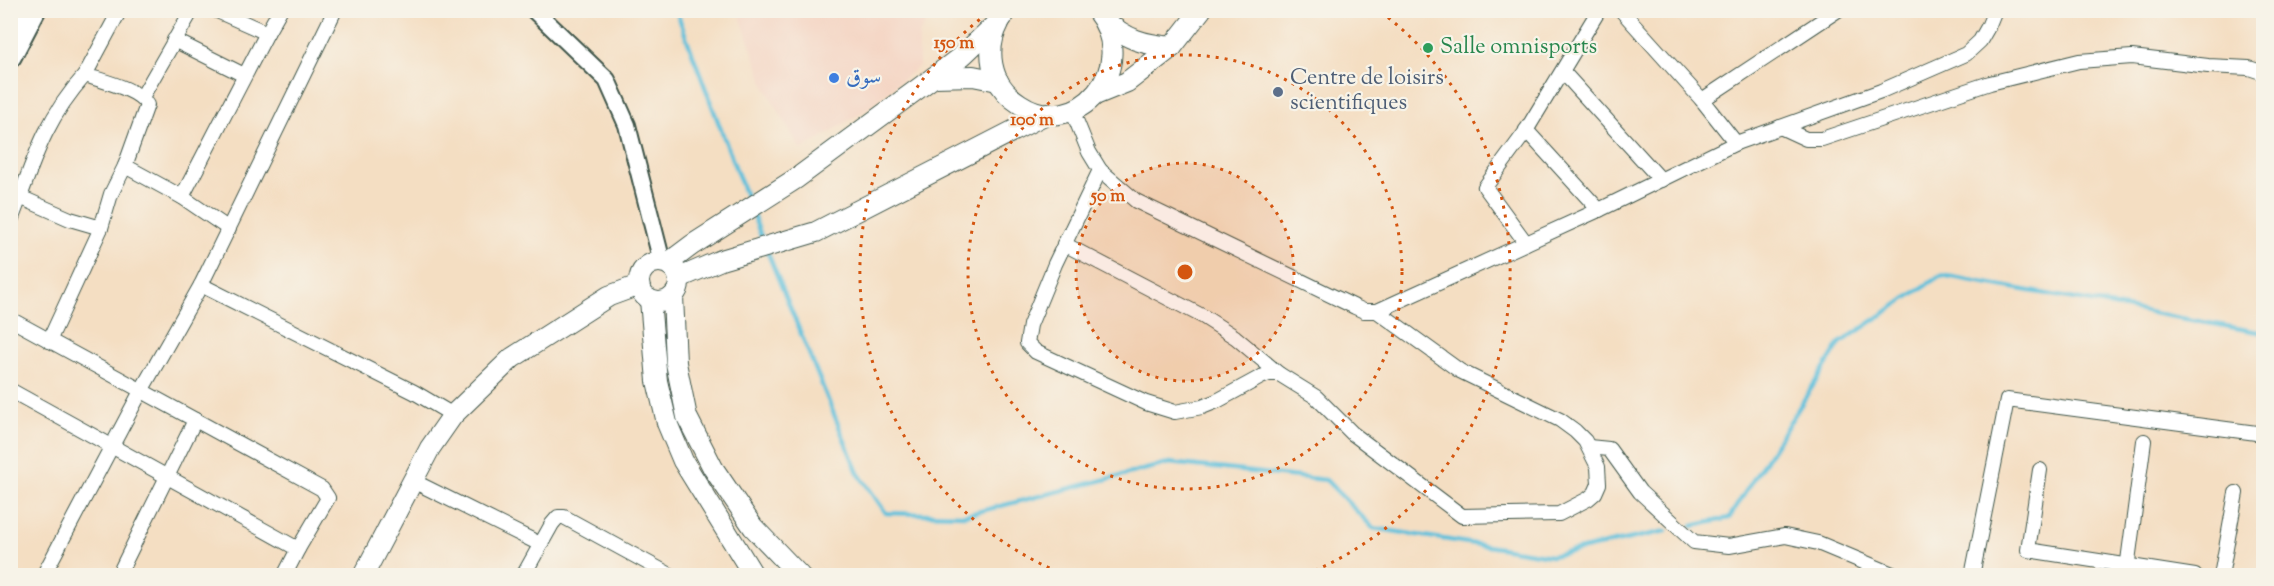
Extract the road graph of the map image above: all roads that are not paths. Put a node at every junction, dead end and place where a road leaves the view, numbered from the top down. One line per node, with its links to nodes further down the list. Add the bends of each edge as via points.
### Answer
1 (34, 10): 18 (highway)
2 (120, 10): 21 (street)
3 (192, 10): 16 (street)
4 (215, 10): 15 (street)
5 (280, 10): 15 (street)
6 (335, 10): 41 (street)
7 (534, 10): 44 (street, via 608,80 627,125)
8 (1201, 10): 17 (main road)
9 (1599, 10): 19 (street)
10 (1622, 10): 27 (street)
11 (1838, 10): 27 (street)
12 (1995, 10): 30 (street, via 1980,42 1966,54 1881,91)
13 (1006, 13): 23 (main road); 24 (main road, via 991,49)
14 (1099, 15): 17 (main road, via 1136,42); 25 (main road, via 1112,45 1112,58 1109,72)
15 (267, 33): 22 (street)
16 (174, 40): 22 (street); 26 (street)
17 (1172, 48): 25 (main road, via 1127,82)
18 (10, 57)
19 (1563, 72): 31 (street); 35 (street)
20 (2264, 73): 30 (street, via 2249,68 2132,57 2079,61 1990,83 1822,139 1806,139)
21 (85, 75): 26 (street); 36 (street, via 46,129)
22 (244, 75): 37 (street)
23 (934, 77): 24 (main road, via 973,76); 44 (main road, via 797,178 692,245)
24 (998, 81): 29 (main road, via 1013,100)
25 (1095, 95): 28 (main road)
26 (142, 97): 33 (street, via 147,110)
27 (1702, 100): 32 (street)
28 (1072, 110): 29 (main road); 34 (street)
29 (1047, 113): 44 (main road, via 816,232)
30 (1780, 127): 32 (street)
31 (1526, 130): 38 (street); 42 (street, via 1485,187)
32 (1736, 143): 35 (street)
33 (125, 166): 37 (street); 40 (street)
34 (1100, 170): 43 (street); 47 (street, via 1136,201 1355,307)
35 (1661, 180): 38 (street)
36 (20, 197): 39 (street); 40 (street)
37 (182, 197): 41 (street)
38 (1599, 210): 42 (street)
39 (10, 223)
40 (101, 228): 49 (street)
41 (229, 229): 45 (street)
42 (1526, 243): 47 (street)
43 (1064, 244): 50 (street, via 1204,317); 50 (street, via 1027,334 1027,343 1036,352 1146,403 1175,412 1202,408 1261,377)
44 (671, 275): 46 (main road, via 662,302); 46 (main road, via 650,264 644,267); 73 (main road, via 676,363 687,417 713,468 753,526)
45 (201, 285): 52 (street); 53 (street)
46 (644, 292): 53 (main road, via 609,296 512,358); 66 (main road, via 667,423 683,461)
47 (1377, 311): 58 (street, via 1460,371 1560,420)
48 (10, 319): 49 (street)
49 (49, 341): 52 (street)
50 (1279, 374): 58 (street, via 1316,397 1352,433 1462,516 1559,514 1588,499 1595,493 1600,477)
51 (10, 390): 57 (street)
52 (141, 391): 54 (street); 57 (street)
53 (453, 415): 61 (main road)
54 (195, 420): 60 (street); 64 (street, via 326,492 328,498)
55 (2264, 434): 75 (street, via 2007,400)
56 (2144, 441): 65 (street)
57 (113, 445): 60 (street); 67 (street)
58 (1588, 447): 74 (street, via 1609,449 1640,492 1694,542 1729,546 1785,536 1818,543)
59 (2040, 470): 65 (street, via 2028,550)
60 (169, 477): 64 (street); 68 (street)
61 (412, 481): 63 (street); 70 (main road)
62 (2236, 493): 77 (street)
63 (540, 544): 71 (street); 72 (street, via 558,517 564,517)
64 (298, 549): 69 (street)
65 (2127, 570): 76 (street)
66 (753, 575)
67 (43, 576)
68 (118, 576)
69 (284, 576)
70 (363, 576)
71 (523, 576)
72 (672, 576)
73 (800, 576)
74 (1897, 576)
75 (1972, 576)
76 (2195, 576)
77 (2221, 576)

